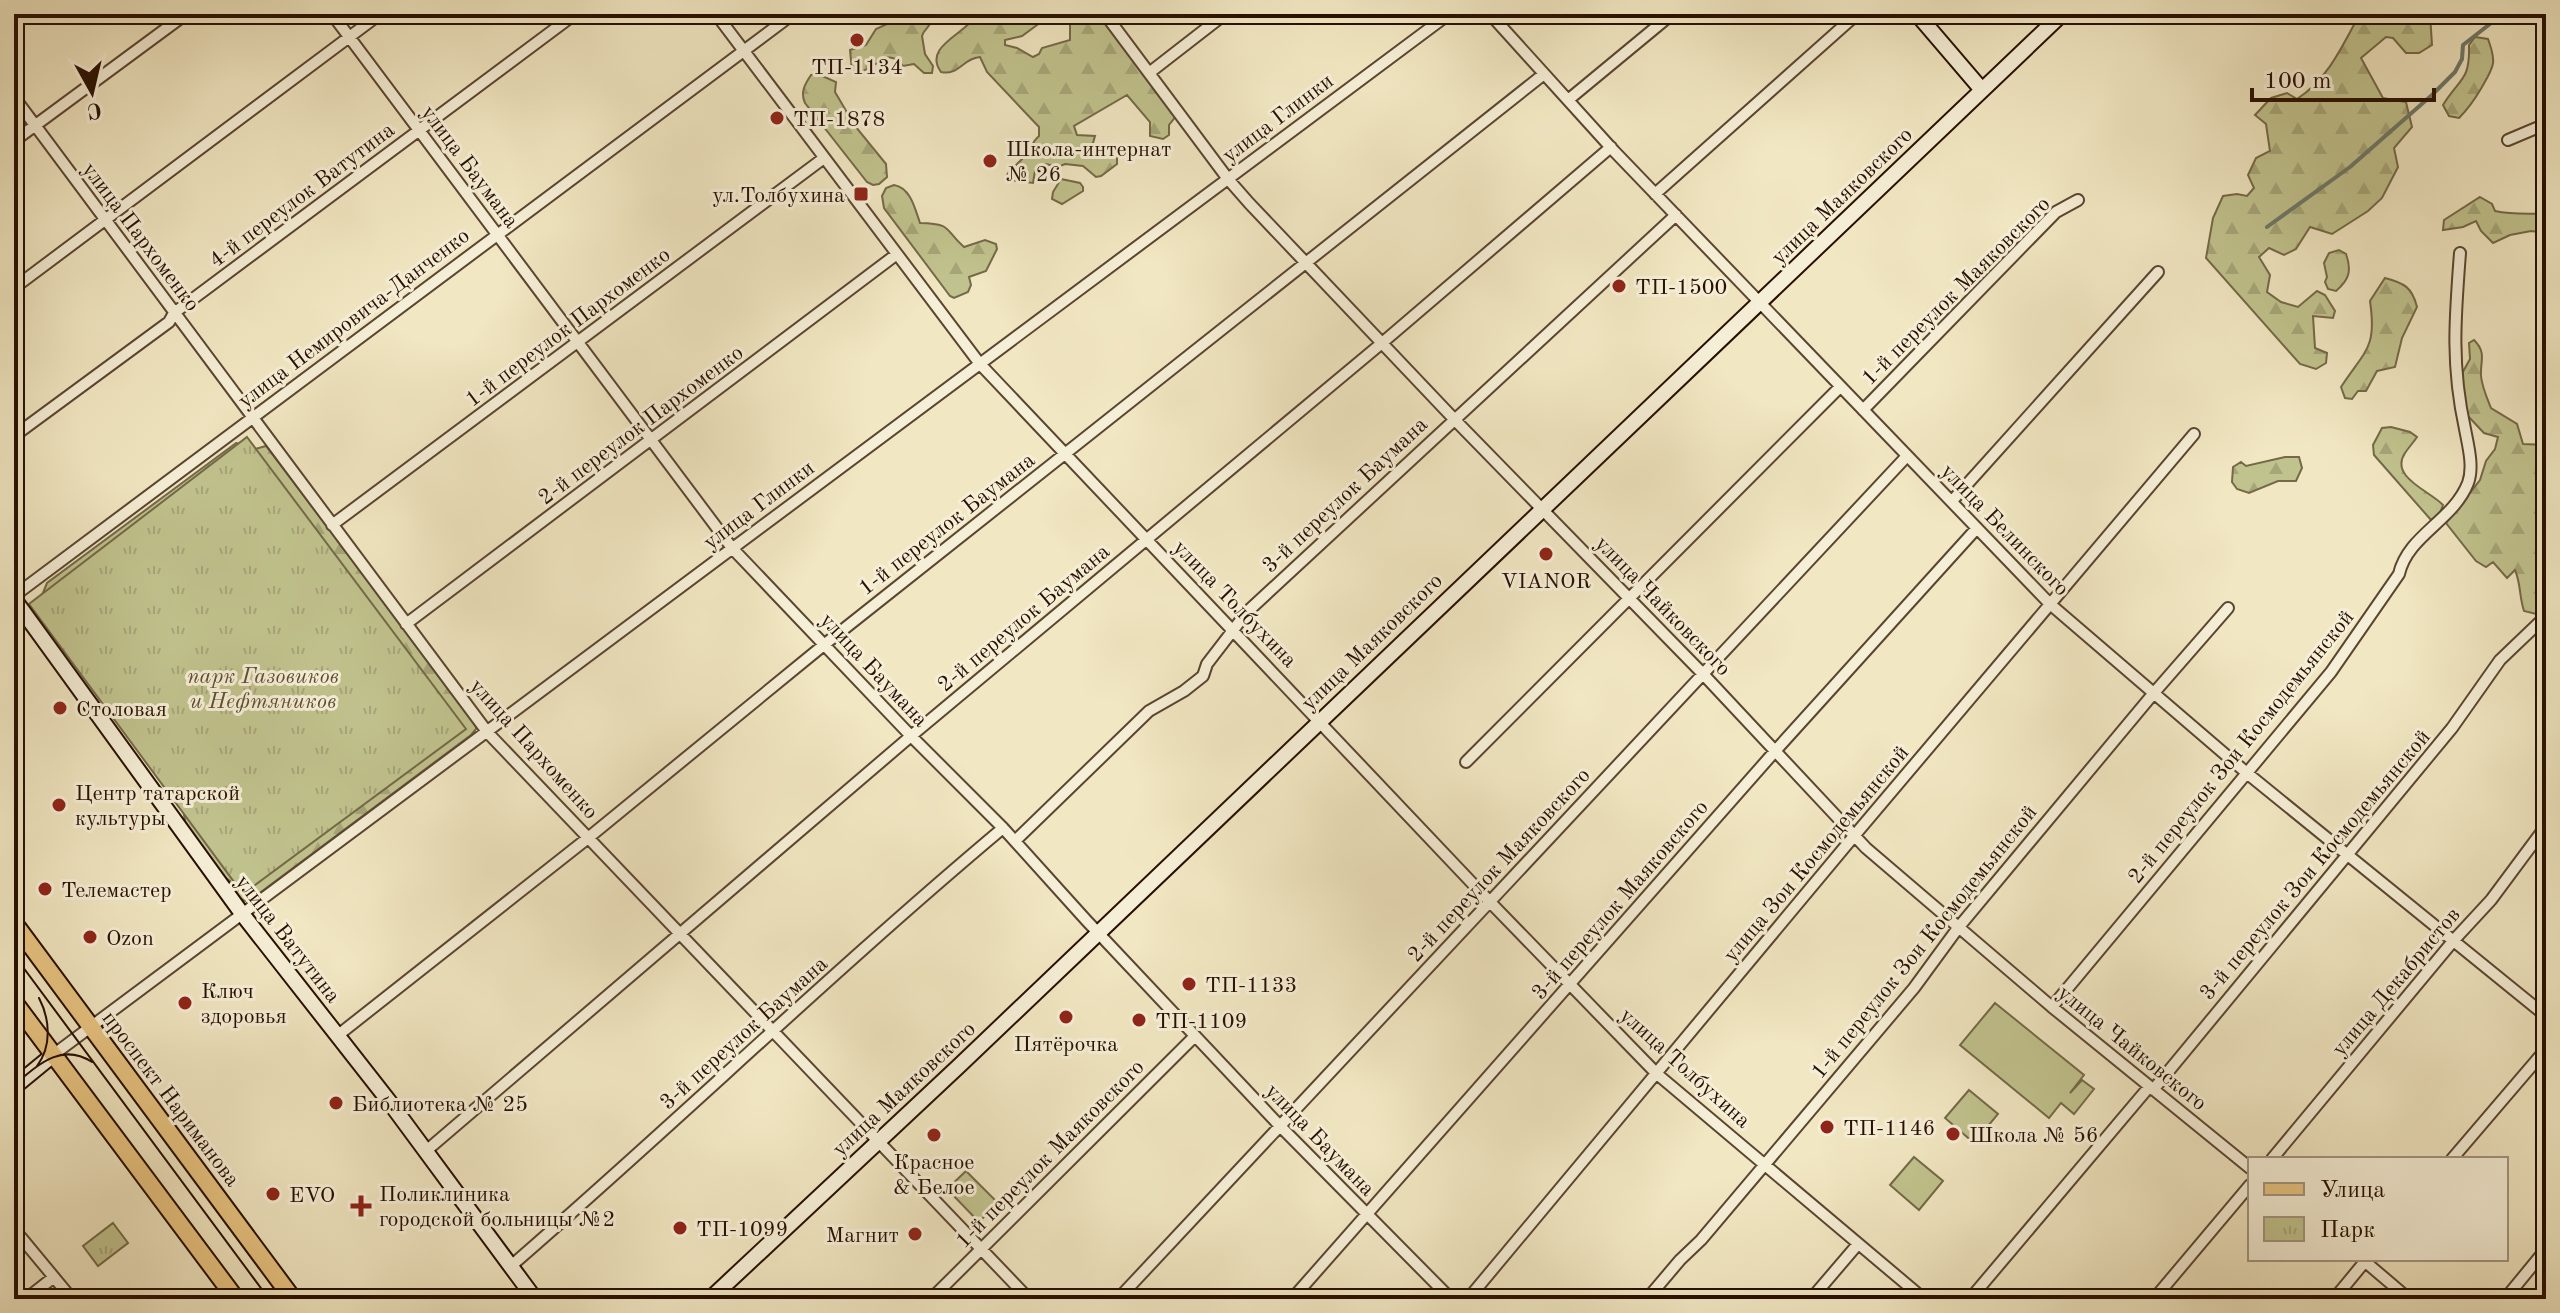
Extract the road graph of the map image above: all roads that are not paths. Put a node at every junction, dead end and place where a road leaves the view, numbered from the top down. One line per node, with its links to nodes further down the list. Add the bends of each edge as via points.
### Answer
1 (186, 14): 23 (street)
2 (332, 14): 15 (street, улица Баумана)
3 (380, 14): 15 (street)
4 (575, 14): 24 (street, 4-й переулок Ватутина)
5 (716, 14): 16 (street, улица Толбухина)
6 (793, 14): 16 (street, улица Немировича-Данченко)
7 (1105, 14): 17 (street, улица Чайковского)
8 (1225, 14): 17 (street)
9 (1449, 14): 29 (street, улица Глинки)
10 (1490, 14): 18 (street, улица Белинского)
11 (1672, 14): 21 (street)
12 (1857, 14): 30 (street)
13 (1917, 14): 19 (street)
14 (2062, 14): 19 (street, улица Маяковского)
15 (349, 37): 24 (street, улица Баумана); 33 (street)
16 (744, 51): 28 (street, улица Толбухина); 34 (street, улица Немировича-Данченко)
17 (1149, 73): 29 (street, улица Чайковского)
18 (1544, 74): 21 (street, улица Белинского); 37 (street, 1-й переулок Баумана)
19 (1982, 90): 40 (street, улица Маяковского)
20 (14, 97): 23 (street, улица Пархоменко)
21 (1568, 100): 27 (street, улица Белинского)
22 (2546, 124): 25 (street)
23 (36, 126): 26 (street); 33 (street, улица Пархоменко)
24 (419, 130): 34 (street, улица Баумана); 41 (street, 4-й переулок Ватутина)
25 (2508, 140)
26 (14, 141)
27 (1611, 147): 30 (street, улица Белинского); 43 (street, 2-й переулок Баумана)
28 (824, 158): 36 (street, улица Толбухина); 42 (street, 1-й переулок Пархоменко)
29 (1228, 179): 37 (street, улица Чайковского); 44 (street, улица Глинки)
30 (1655, 194): 32 (street, улица Белинского)
31 (2078, 200): 46 (street, 1-й переулок Маяковского, via 2056,212)
32 (1676, 215): 40 (street, улица Белинского); 48 (street, 3-й переулок Баумана)
33 (105, 220): 39 (street); 41 (street, улица Пархоменко)
34 (498, 235): 42 (street, улица Баумана); 47 (street, улица Немировича-Данченко)
35 (2460, 253): 75 (street, 2-й переулок Зои Космодемьянской, via 2456,389 2470,452 2469,481 2454,507 2412,547 2331,672)
36 (897, 254): 44 (street, улица Толбухина); 51 (street, 2-й переулок Пархоменко)
37 (1307, 264): 43 (street, улица Чайковского); 52 (street, 1-й переулок Баумана)
38 (2158, 272): 54 (street)
39 (14, 288)
40 (1760, 303): 45 (street, улица Белинского); 55 (street, улица Маяковского)
41 (174, 313): 47 (street, улица Пархоменко); 50 (street, 4-й переулок Ватутина, via 169,322)
42 (579, 343): 51 (street, улица Баумана); 56 (street, 1-й переулок Пархоменко)
43 (1382, 343): 48 (street, улица Чайковского); 58 (street, 2-й переулок Баумана)
44 (980, 364): 52 (street, улица Толбухина); 59 (street, улица Глинки)
45 (1840, 387): 46 (street, улица Белинского); 61 (street, 1-й переулок Маяковского)
46 (1863, 410): 53 (street, улица Белинского)
47 (252, 417): 56 (street, улица Пархоменко); 60 (street, улица Немировича-Данченко)
48 (1454, 419): 55 (street, улица Чайковского); 66 (street, 3-й переулок Баумана)
49 (2194, 434): 62 (street, улица Зои Космодемьянской)
50 (14, 436)
51 (651, 441): 59 (street, улица Баумана); 65 (street, 2-й переулок Пархоменко)
52 (1066, 454): 58 (street, улица Толбухина); 67 (street, 1-й переулок Баумана)
53 (1907, 456): 54 (street, улица Белинского); 68 (street, 2-й переулок Маяковского)
54 (1952, 501): 57 (street, улица Белинского)
55 (1542, 508): 61 (street, улица Чайковского); 70 (street, улица Маяковского)
56 (332, 525): 65 (street, улица Пархоменко)
57 (1977, 528): 62 (street, улица Белинского); 73 (street, 3-й переулок Маяковского)
58 (1147, 540): 66 (street, улица Толбухина); 72 (street, 2-й переулок Баумана)
59 (732, 548): 67 (street, улица Баумана); 71 (street, улица Глинки)
60 (14, 597): 83 (street, улица Ватутина)
61 (1628, 597): 68 (street, улица Чайковского); 74 (street, 1-й переулок Маяковского)
62 (2050, 604): 69 (street, улица Белинского); 78 (street, улица Зои Космодемьянской)
63 (2228, 608): 69 (street, 1-й переулок Зои Космодемьянской)
64 (2546, 616): 81 (street, 3-й переулок Зои Космодемьянской, via 2500,660 2452,728)
65 (406, 624): 71 (street, улица Пархоменко)
66 (1233, 629): 70 (street, улица Толбухина); 80 (street, 3-й переулок Баумана, via 1203,676 1149,711)
67 (825, 644): 72 (street, улица Баумана); 79 (street, 1-й переулок Баумана)
68 (1703, 674): 73 (street, улица Чайковского); 82 (street, 2-й переулок Маяковского)
69 (2153, 694): 75 (street, улица Белинского); 85 (street, 1-й переулок Зои Космодемьянской)
70 (1321, 720): 82 (street, улица Толбухина); 86 (street, улица Маяковского)
71 (488, 733): 79 (street, улица Пархоменко); 83 (street, улица Глинки)
72 (911, 736): 77 (street, улица Баумана); 87 (street, 2-й переулок Баумана)
73 (1776, 750): 78 (street, улица Чайковского); 89 (street, 3-й переулок Маяковского)
74 (1466, 762)
75 (2248, 774): 81 (street, улица Белинского); 91 (street, 2-й переулок Зои Космодемьянской)
76 (2546, 826): 88 (street, улица Декабристов)
77 (1003, 828): 80 (street, улица Баумана); 94 (street, 3-й переулок Баумана)
78 (1854, 836): 85 (street, улица Чайковского); 99 (street, улица Зои Космодемьянской)
79 (588, 838): 87 (street, улица Пархоменко); 95 (street, 1-й переулок Баумана)
80 (1015, 841): 86 (street, улица Баумана)
81 (2349, 853): 88 (street, улица Белинского); 101 (street, 3-й переулок Зои Космодемьянской)
82 (1490, 902): 89 (street, улица Толбухина); 102 (street, 2-й переулок Маяковского)
83 (243, 915): 93 (street, улица Глинки); 95 (street, улица Ватутина)
84 (14, 923): 93 (main road, проспект Нариманова)
85 (1958, 928): 91 (street, улица Чайковского); 107 (street, 1-й переулок Зои Космодемьянской, via 1914,988)
86 (1098, 933): 96 (street, улица Баумана); 103 (street, улица Маяковского)
87 (680, 934): 94 (street, улица Пархоменко); 104 (street, 2-й переулок Баумана)
88 (2454, 940): 92 (street, улица Белинского); 105 (street, улица Декабристов)
89 (1571, 985): 99 (street, улица Толбухина); 110 (street, 3-й переулок Маяковского)
90 (14, 1002): 98 (main road)
91 (2052, 1007): 101 (street, улица Чайковского)
92 (2546, 1016)
93 (93, 1028): 98 (street, улица Глинки); 122 (main road, проспект Нариманова)
94 (774, 1032): 103 (street, улица Пархоменко); 117 (street, 3-й переулок Баумана)
95 (337, 1036): 104 (street, улица Ватутина)
96 (1195, 1036): 102 (street, улица Баумана); 113 (street, 1-й переулок Маяковского)
97 (2546, 1049): 106 (street)
98 (53, 1055): 100 (street); 121 (main road)
99 (1657, 1074): 107 (street, улица Толбухина); 130 (street, улица Зои Космодемьянской)
100 (14, 1087)
101 (2151, 1088): 108 (street, улица Чайковского); 134 (street, 3-й переулок Зои Космодемьянской)
102 (1279, 1125): 110 (street, улица Баумана); 127 (street, 2-й переулок Маяковского)
103 (879, 1142): 113 (street, улица Пархоменко); 124 (street, улица Маяковского)
104 (426, 1151): 117 (street, улица Ватутина)
105 (2274, 1157)
106 (2454, 1157)
107 (1764, 1164): 112 (street, улица Толбухина); 131 (street, 1-й переулок Зои Космодемьянской)
108 (2248, 1166)
109 (2248, 1187): 135 (street)
110 (1366, 1216): 128 (street, 3-й переулок Маяковского); 129 (street, улица Баумана)
111 (14, 1229): 118 (street)
112 (1858, 1244): 132 (street); 133 (street, улица Толбухина)
113 (981, 1248): 125 (street, 1-й переулок Маяковского); 126 (street, улица Пархоменко)
114 (2546, 1249): 138 (street)
115 (2364, 1261): 136 (street)
116 (2366, 1261): 137 (street)
117 (511, 1266): 123 (street, улица Ватутина)
118 (54, 1277): 119 (street); 120 (street)
119 (26, 1299)
120 (72, 1299)
121 (236, 1299)
122 (293, 1299)
123 (535, 1299)
124 (710, 1299)
125 (931, 1299)
126 (1029, 1299)
127 (1118, 1299)
128 (1292, 1299)
129 (1451, 1299)
130 (1468, 1299)
131 (1647, 1299)
132 (1811, 1299)
133 (1924, 1299)
134 (1970, 1299)
135 (2154, 1299)
136 (2334, 1299)
137 (2409, 1299)
138 (2505, 1299)

